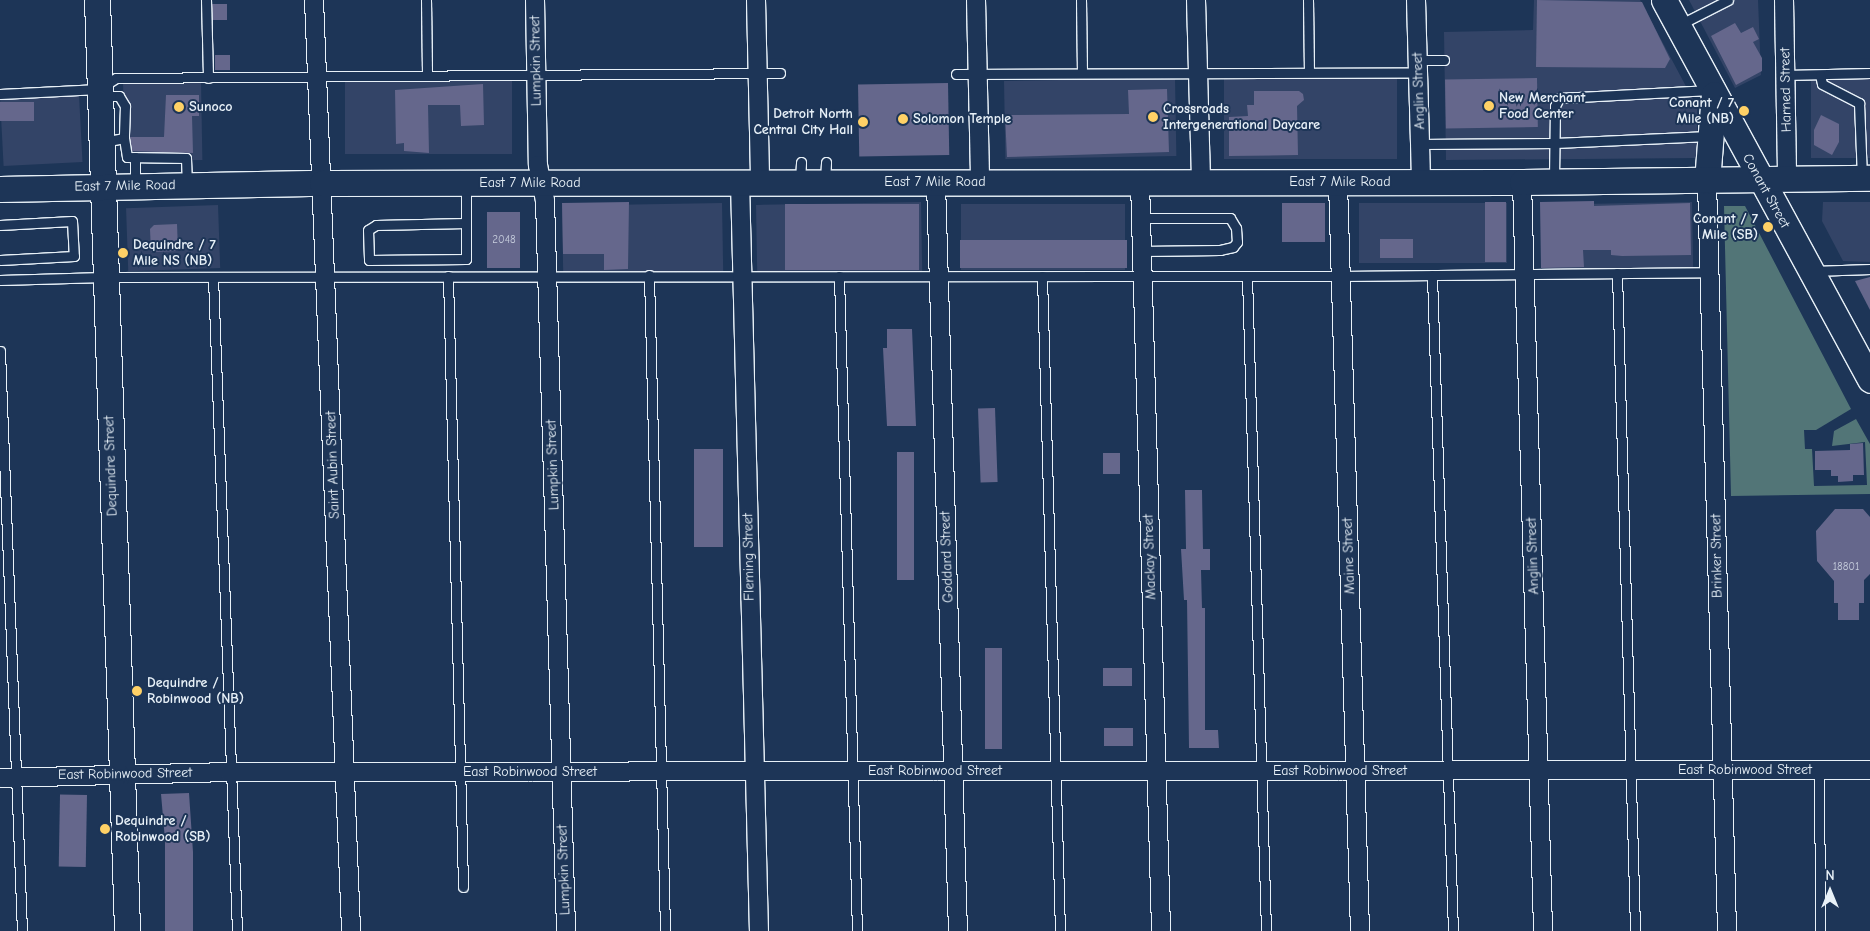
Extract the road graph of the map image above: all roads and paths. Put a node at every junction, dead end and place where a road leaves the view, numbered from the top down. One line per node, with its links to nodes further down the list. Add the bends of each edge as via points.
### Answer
1 (97, 0): 33 (street, Dequindre Street)
2 (206, 0): 31 (lane)
3 (314, 0): 30 (street, Saint Aubin Street)
4 (426, 0): 25 (lane)
5 (535, 0): 26 (street, Lumpkin Street)
6 (756, 0): 21 (street, Fleming Street)
7 (976, 0): 23 (street)
8 (1081, 0): 18 (lane)
9 (1196, 0): 19 (street)
10 (1308, 0): 20 (lane)
11 (1416, 0): 17 (street, Anglin Street)
12 (1664, 0): 15 (street, Conant Street)
13 (1728, 0): 15 (lane)
14 (1784, 0): 28 (street, Harned Street)
15 (1677, 26): 32 (street, Conant Street)
16 (1444, 60): 17 (lane)
17 (1418, 66): 20 (lane); 38 (street, Anglin Street)
18 (1082, 72): 19 (lane); 23 (lane)
19 (1198, 72): 20 (lane); 49 (street)
20 (1310, 72)
21 (757, 73): 22 (lane); 26 (lane); 45 (street, Fleming Street)
22 (780, 73)
23 (978, 73): 27 (lane); 47 (street)
24 (1870, 73): 29 (lane)
25 (427, 74): 26 (lane); 30 (lane)
26 (536, 74): 44 (street, Lumpkin Street)
27 (956, 74)
28 (1786, 75): 29 (lane); 42 (street, Harned Street)
29 (1820, 75): 40 (lane, via 1822,84 1859,102)
30 (316, 77): 31 (lane); 54 (street, Saint Aubin Street)
31 (208, 78): 33 (lane, via 116,78)
32 (1713, 92): 35 (street); 37 (lane, via 1559,98 1554,106); 41 (street, Conant Street)
33 (99, 93): 34 (lane); 36 (street, Dequindre Street)
34 (0, 94)
35 (1709, 136): 37 (lane); 43 (street)
36 (112, 140): 39 (lane, via 125,154); 58 (street, Dequindre Street)
37 (1555, 143): 38 (lane); 53 (lane)
38 (1420, 144): 51 (street, Anglin Street)
39 (134, 157): 56 (lane, via 183,157 187,163); 57 (lane)
40 (1866, 178): 42 (street, East 7 Mile Road)
41 (1760, 179): 42 (street, East 7 Mile Road); 43 (street, East 7 Mile Road); 66 (street, Conant Street)
42 (1787, 179)
43 (1707, 181): 53 (street, East 7 Mile Road); 67 (street, Brinker Street)
44 (542, 182): 45 (street, East 7 Mile Road); 55 (street, East 7 Mile Road); 70 (street, Lumpkin Street)
45 (750, 182): 46 (street, East 7 Mile Road, via 800,172); 72 (street, Fleming Street)
46 (936, 182): 47 (street, East 7 Mile Road); 76 (street, Goddard Street)
47 (980, 182): 48 (street, East 7 Mile Road)
48 (1140, 182): 49 (street, East 7 Mile Road); 60 (street, Mackay Street)
49 (1201, 182): 50 (street, East 7 Mile Road)
50 (1338, 182): 51 (street, East 7 Mile Road); 80 (street, Maine Street)
51 (1422, 182): 52 (street, East 7 Mile Road)
52 (1522, 182): 53 (street, East 7 Mile Road); 69 (street, Anglin Street)
53 (1554, 182)
54 (322, 183): 55 (street, East 7 Mile Road); 56 (street, East 7 Mile Road); 83 (street, Saint Aubin Street)
55 (466, 183): 61 (lane)
56 (187, 184): 57 (street, East 7 Mile Road)
57 (135, 185): 58 (street, East 7 Mile Road)
58 (101, 186): 59 (street, East 7 Mile Road); 81 (street, Dequindre Street)
59 (0, 189)
60 (1141, 218): 63 (street, Mackay Street); 63 (lane, via 1230,218 1236,228 1237,242 1233,247 1220,250)
61 (466, 223): 61 (lane, via 466,259 369,260 368,230 376,225)
62 (0, 225): 64 (lane, via 72,221 74,256)
63 (1141, 251): 78 (street, Mackay Street)
64 (0, 260)
65 (1870, 269): 66 (lane)
66 (1810, 271): 86 (street, Conant Street)
67 (1709, 272): 68 (lane); 89 (street, Brinker Street)
68 (1617, 273): 69 (lane); 88 (lane)
69 (1524, 274): 73 (lane); 87 (street, Anglin Street)
70 (547, 275): 71 (lane); 74 (lane); 103 (street, Lumpkin Street)
71 (649, 275): 72 (lane); 104 (lane)
72 (742, 275): 75 (lane); 92 (street, Fleming Street)
73 (1432, 275): 80 (lane); 99 (lane)
74 (448, 276): 83 (lane); 102 (lane)
75 (839, 276): 76 (lane); 93 (lane)
76 (939, 276): 77 (lane); 94 (street, Goddard Street)
77 (1042, 276): 78 (lane); 95 (lane)
78 (1142, 276): 79 (lane); 96 (street, Mackay Street)
79 (1247, 276): 80 (lane); 97 (lane)
80 (1341, 276): 98 (street, Maine Street)
81 (104, 277): 82 (lane); 84 (lane); 105 (street, Dequindre Street)
82 (213, 277): 83 (lane); 100 (lane)
83 (326, 277): 101 (street, Saint Aubin Street)
84 (0, 280)
85 (0, 351): 106 (lane)
86 (1870, 380)
87 (1539, 770): 88 (street, East Robinwood Street); 99 (street, East Robinwood Street); 122 (street, Anglin Street)
88 (1630, 770): 89 (street, East Robinwood Street); 123 (lane)
89 (1722, 770): 90 (street, East Robinwood Street); 124 (street, Brinker Street)
90 (1819, 770): 91 (street, East Robinwood Street); 125 (lane)
91 (1870, 770)
92 (755, 771): 93 (street, East Robinwood Street); 104 (street, East Robinwood Street); 114 (street, Fleming Street)
93 (853, 771): 94 (street, East Robinwood Street); 115 (lane)
94 (953, 771): 95 (street, East Robinwood Street); 116 (street, Goddard Street)
95 (1055, 771): 96 (street, East Robinwood Street); 117 (lane)
96 (1156, 771): 97 (street, East Robinwood Street); 118 (street, Mackay Street)
97 (1262, 771): 98 (street, East Robinwood Street); 119 (lane)
98 (1355, 771): 99 (street, East Robinwood Street); 120 (street, Maine Street)
99 (1449, 771): 121 (lane)
100 (232, 772): 101 (street, East Robinwood Street); 105 (street, East Robinwood Street); 110 (lane)
101 (346, 772): 102 (street, East Robinwood Street); 111 (street, Saint Aubin Street)
102 (462, 772): 103 (street, East Robinwood Street); 107 (lane)
103 (561, 772): 104 (street, East Robinwood Street); 112 (street, Lumpkin Street)
104 (660, 772): 113 (lane)
105 (121, 773): 106 (street, East Robinwood Street); 109 (street, Dequindre Street)
106 (9, 777): 108 (lane)
107 (463, 887)
108 (22, 931)
109 (126, 931)
110 (237, 931)
111 (351, 931)
112 (566, 931)
113 (665, 931)
114 (760, 931)
115 (858, 931)
116 (958, 931)
117 (1060, 931)
118 (1161, 931)
119 (1266, 931)
120 (1360, 931)
121 (1453, 931)
122 (1543, 931)
123 (1635, 931)
124 (1727, 931)
125 (1820, 931)

